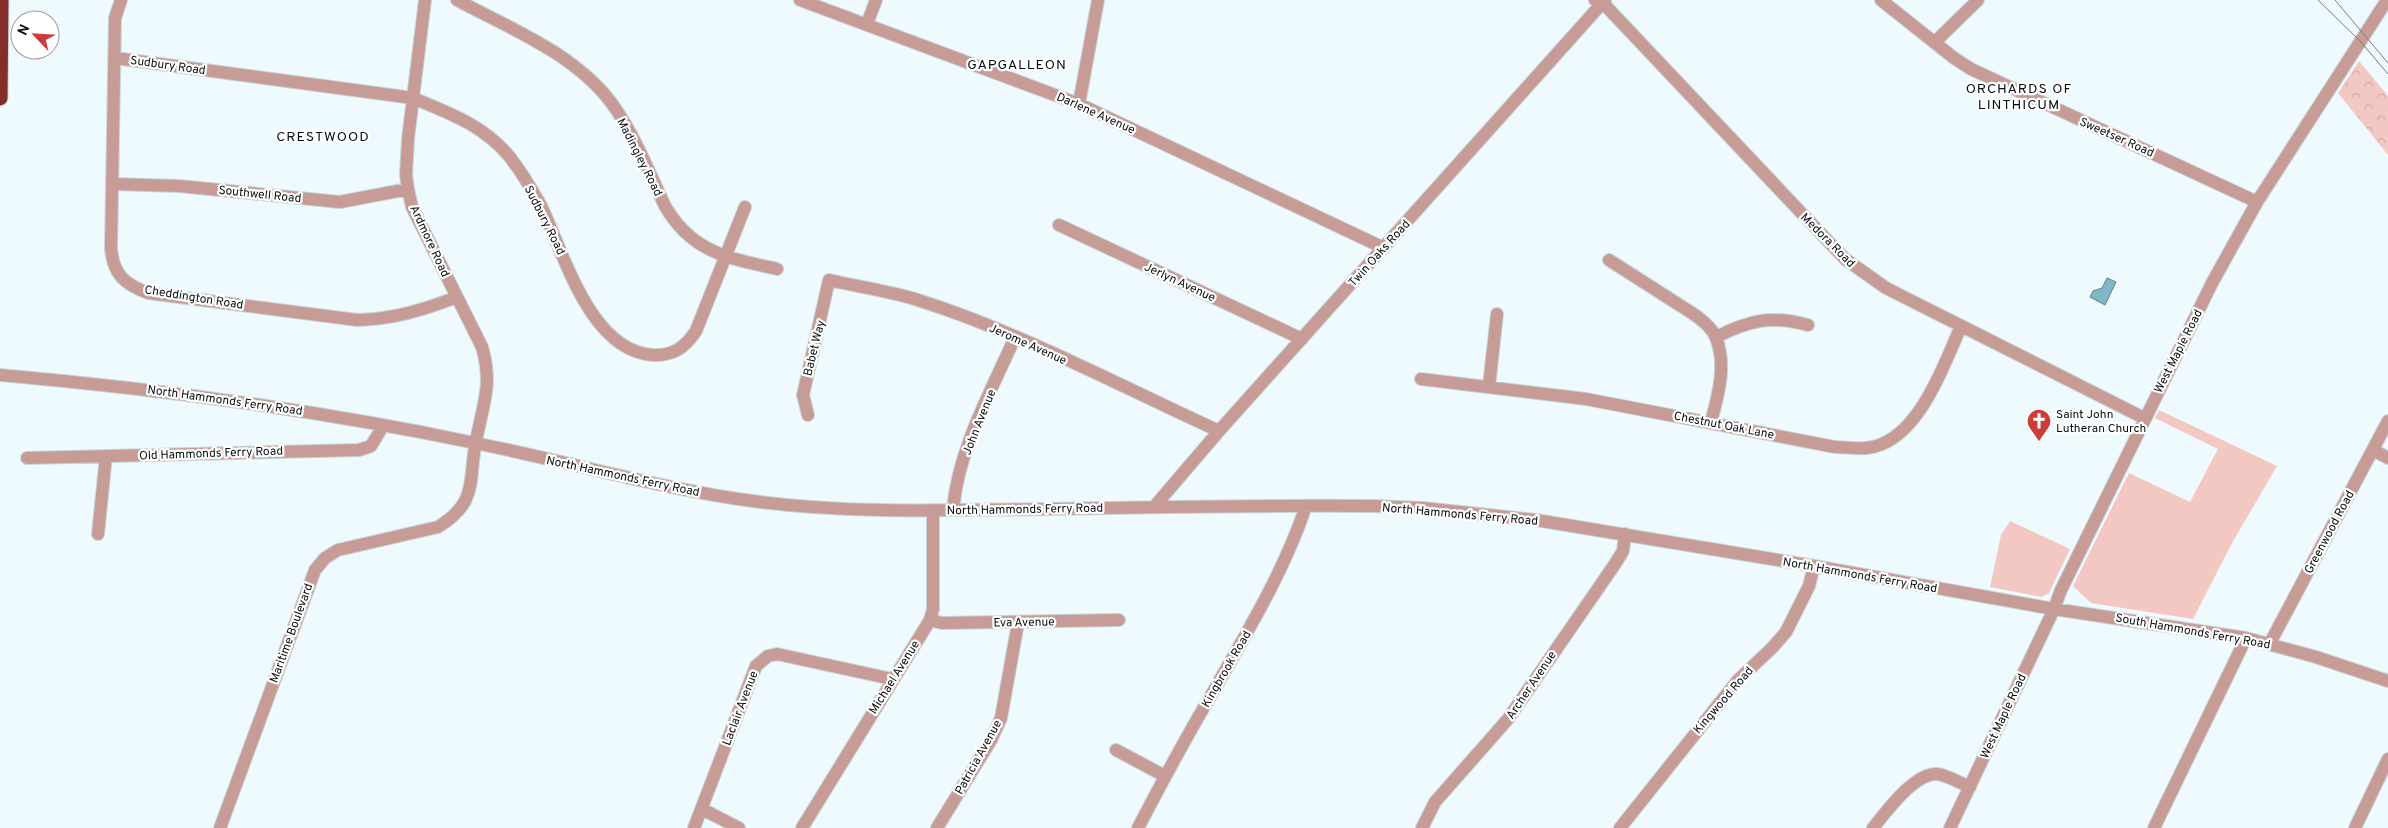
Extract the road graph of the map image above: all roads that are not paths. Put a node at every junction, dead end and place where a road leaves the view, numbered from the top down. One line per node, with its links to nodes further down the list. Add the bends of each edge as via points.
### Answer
1 (1, 0): 16 (highway)
2 (12, 0): 16 (highway, via 5,23)
3 (122, 0): 15 (street, Cheddington Road, via 115,18)
4 (425, 0): 18 (street, Ardmore Road)
5 (457, 0): 26 (street, Madingley Road, via 546,48 593,82 626,125 673,219 696,242)
6 (800, 0): 13 (street, Darlene Avenue)
7 (876, 0): 13 (street)
8 (1098, 0): 19 (street)
9 (1882, 0): 14 (street, Sweetser Road)
10 (1978, 0): 14 (street)
11 (2387, 0): 22 (street, West Maple Road)
12 (1601, 1): 25 (street, Twin Oaks Road); 33 (street, Medora Road, via 1845,259 1886,288)
13 (867, 24): 19 (street, Darlene Avenue)
14 (1935, 42): 22 (street, Sweetser Road, via 1971,69)
15 (115, 58): 18 (street, Sudbury Road); 20 (street, Cheddington Road)
16 (0, 90): 17 (highway)
17 (0, 98)
18 (413, 98): 21 (street, Ardmore Road, via 406,175); 26 (street, Sudbury Road, via 456,115 485,132 509,157 539,204 593,316 618,342 630,349 661,355 675,352 687,344 696,331)
19 (1079, 104): 25 (street, Darlene Avenue)
20 (112, 184): 21 (street, Southwell Road, via 179,186 340,202); 30 (street, Cheddington Road, via 112,264 119,275 148,292 357,320 406,315)
21 (408, 189): 30 (street, Ardmore Road, via 412,206)
22 (2257, 202): 41 (street, West Maple Road)
23 (745, 207): 26 (street, Sudbury Road)
24 (1059, 225): 36 (street, Jerlyn Avenue)
25 (1384, 248): 36 (street, Twin Oaks Road)
26 (726, 257): 28 (street, Madingley Road)
27 (1609, 260): 35 (street, via 1692,313)
28 (777, 269)
29 (829, 280): 34 (street, Jerome Avenue, via 917,300); 40 (street, Babet Way, via 803,395)
30 (457, 297): 46 (street, Ardmore Road, via 482,347 487,374 484,406)
31 (1497, 314): 39 (street)
32 (1808, 325): 35 (street, via 1774,318 1758,320)
33 (1961, 326): 41 (street, Medora Road); 43 (street, Chestnut Oak Lane, via 1924,404 1913,420 1884,442 1867,448 1835,447)
34 (1015, 337): 45 (street, Jerome Avenue); 53 (street, John Avenue, via 968,444 955,489)
35 (1716, 337): 43 (street, via 1720,382)
36 (1302, 339): 45 (street, Twin Oaks Road)
37 (2, 375): 44 (street, North Hammonds Ferry Road, via 148,389)
38 (1421, 379): 39 (street, Chestnut Oak Lane)
39 (1489, 386): 43 (street, Chestnut Oak Lane, via 1586,399)
40 (808, 415)
41 (2144, 418): 58 (street, West Maple Road, via 2060,590)
42 (2388, 421): 47 (street, Greenwood Road)
43 (1711, 422)
44 (383, 426): 46 (street, North Hammonds Ferry Road); 48 (street, Old Hammonds Ferry Road, via 371,446 359,450)
45 (1219, 431): 52 (street, Twin Oaks Road)
46 (475, 443): 54 (street, North Hammonds Ferry Road, via 609,474 758,502); 71 (street, Maritime Boulevard, via 468,494 450,519 438,527 338,550 315,570)
47 (2373, 450): 50 (street); 63 (street, Greenwood Road)
48 (106, 456): 49 (street, Old Hammonds Ferry Road); 55 (street)
49 (26, 458)
50 (2388, 458)
51 (1306, 506): 52 (street, North Hammonds Ferry Road); 56 (street, North Hammonds Ferry Road, via 1423,508 1536,520); 68 (street, Kingbrook Road, via 1295,537 1251,626)
52 (1154, 507): 53 (street, North Hammonds Ferry Road)
53 (953, 510): 54 (street, North Hammonds Ferry Road)
54 (933, 511): 59 (street, Michael Avenue, via 933,610)
55 (98, 534)
56 (1625, 534): 57 (street, North Hammonds Ferry Road); 77 (street, Archer Avenue, via 1623,551 1615,564 1513,712 1435,802)
57 (1814, 566): 58 (street, North Hammonds Ferry Road); 78 (street, Kingwood Road, via 1809,586 1786,632 1732,687)
58 (2054, 609): 62 (street, South Hammonds Ferry Road); 69 (street, West Maple Road)
59 (930, 620): 61 (street, Eva Avenue, via 942,623); 64 (street, Michael Avenue)
60 (1119, 620): 61 (street, Eva Avenue)
61 (1018, 623): 75 (street, Patricia Avenue, via 1001,718)
62 (2246, 638): 63 (street, South Hammonds Ferry Road); 81 (street)
63 (2270, 643): 65 (street, South Hammonds Ferry Road)
64 (892, 679): 70 (street, Laclair Avenue, via 776,654 768,656 756,666); 74 (street, Michael Avenue)
65 (2388, 680)
66 (1116, 750): 68 (street)
67 (2388, 759): 82 (street)
68 (1165, 776): 76 (street, Kingbrook Road)
69 (1970, 787): 79 (street, via 1940,774 1930,774 1909,788); 80 (street, West Maple Road)
70 (702, 809): 72 (street, Laclair Avenue); 73 (street)
71 (220, 828)
72 (694, 828)
73 (739, 828)
74 (802, 828)
75 (937, 828)
76 (1138, 828)
77 (1422, 828)
78 (1620, 828)
79 (1872, 828)
80 (1950, 828)
81 (2154, 828)
82 (2356, 828)

